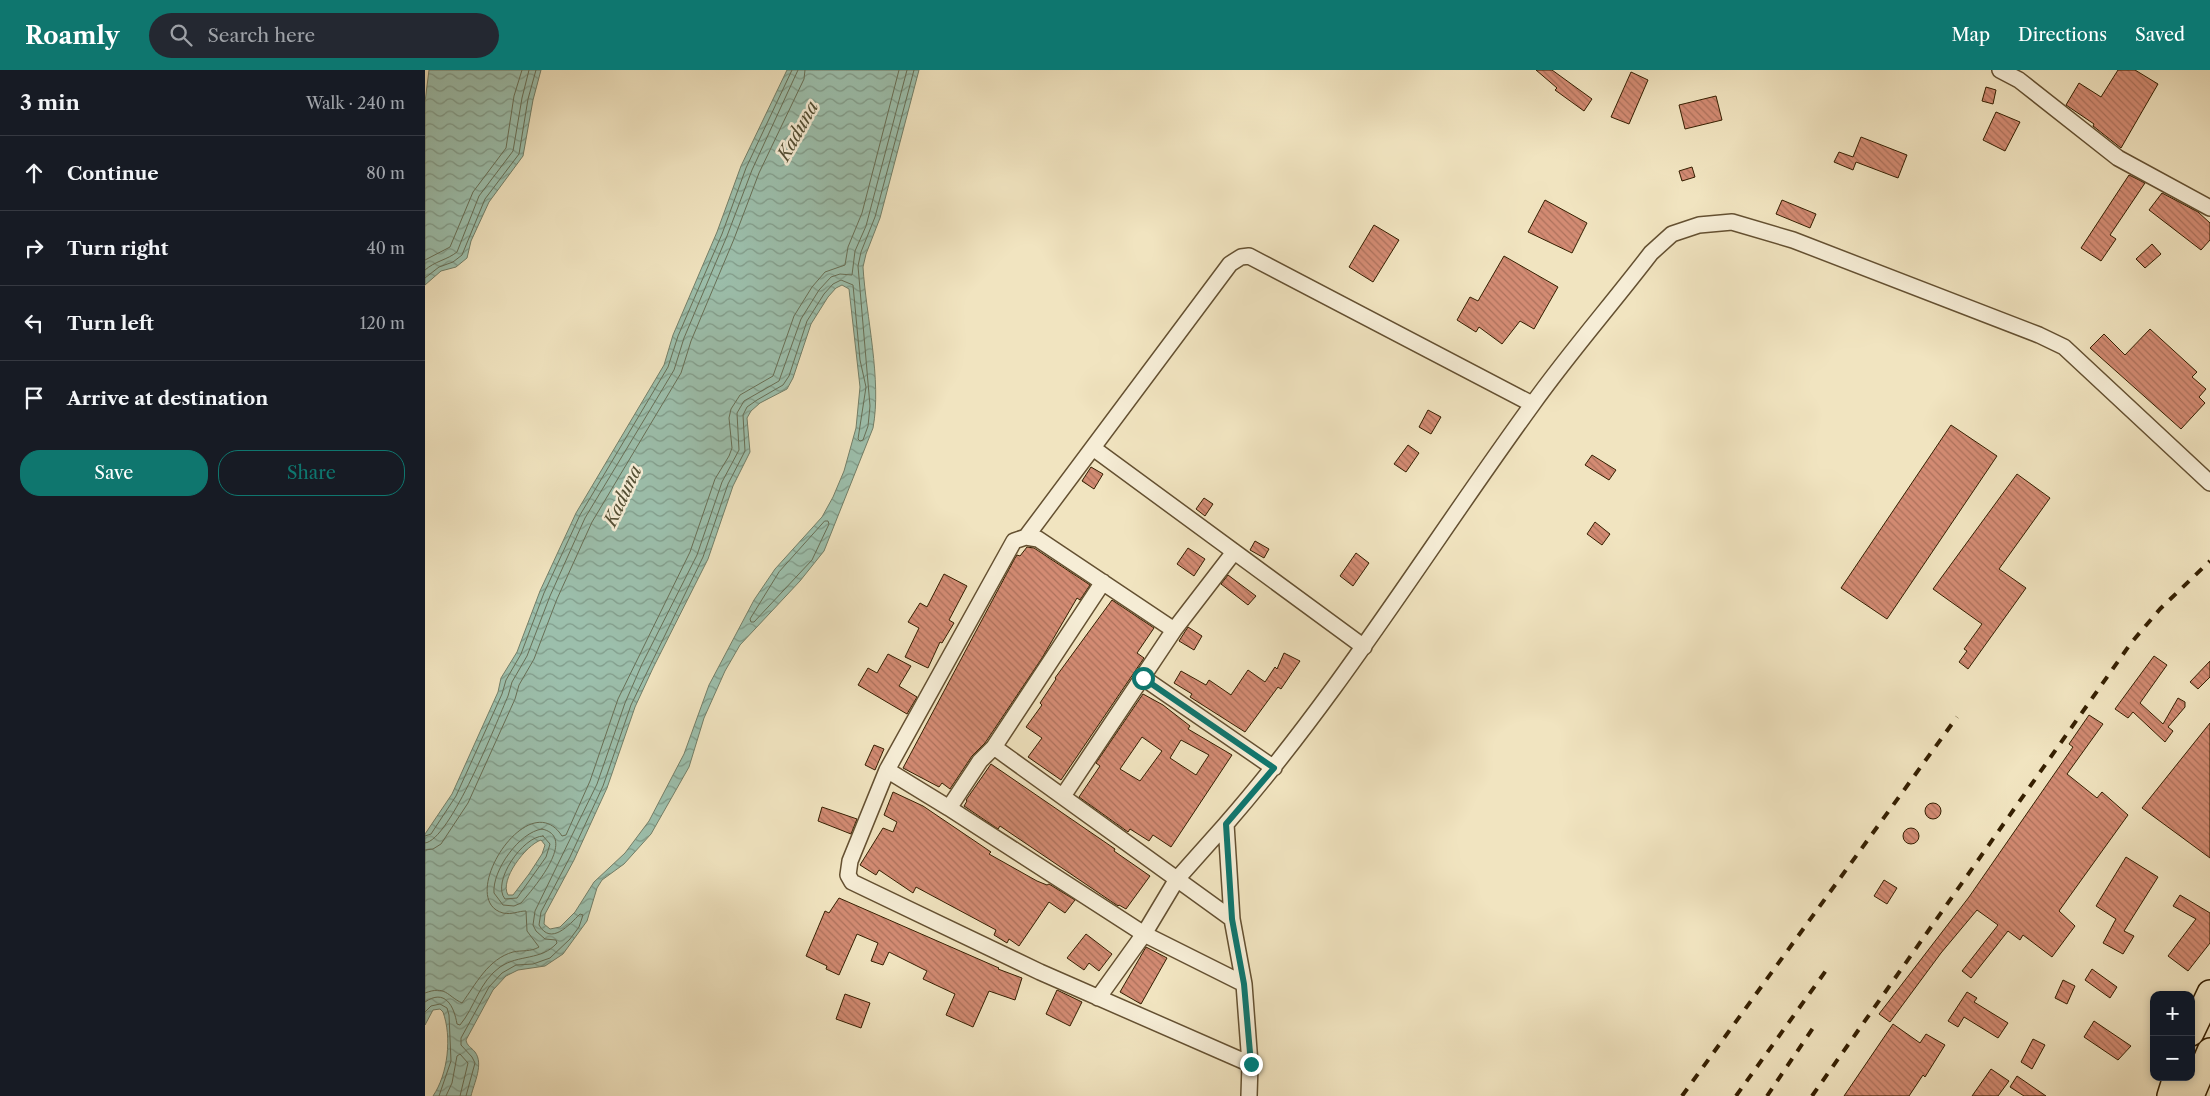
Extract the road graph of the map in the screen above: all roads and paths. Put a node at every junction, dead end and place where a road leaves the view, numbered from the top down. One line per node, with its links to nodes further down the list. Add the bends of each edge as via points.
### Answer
1 (2001, 70): 2 (street, via 2019,80 2117,158)
2 (2210, 208)
3 (1532, 404): 4 (street, via 1249,256 1230,264); 5 (street, via 1651,253 1672,234 1699,225 1732,222 1793,240 2064,347); 10 (street)
4 (1093, 448): 6 (street); 7 (street)
5 (2210, 483)
6 (1026, 537): 8 (street, via 1038,539); 14 (street, via 1015,541)
7 (1234, 552): 9 (street); 10 (street)
8 (1103, 582): 9 (street); 12 (street)
9 (1174, 630): 11 (street)
10 (1364, 647): 13 (street)
11 (1143, 678): 13 (street); 15 (street)
12 (994, 747): 15 (street); 16 (street)
13 (1274, 768): 17 (street)
14 (887, 770): 16 (street); 23 (street, via 850,861 848,875 852,882)
15 (1063, 796): 18 (street)
16 (949, 808): 20 (street)
17 (1226, 824): 18 (street); 19 (street)
18 (1177, 879): 19 (street); 20 (street)
19 (1232, 919): 21 (street)
20 (1144, 934): 21 (street); 23 (street)
21 (1244, 984): 26 (street)
22 (2210, 993): 24 (main road)
23 (1098, 998): 26 (street)
24 (2195, 1024)
25 (2210, 1051): 30 (main road)
26 (1251, 1064): 28 (street)
27 (2175, 1081): 29 (main road)
28 (1249, 1096)
29 (2170, 1096)
30 (2191, 1096)

